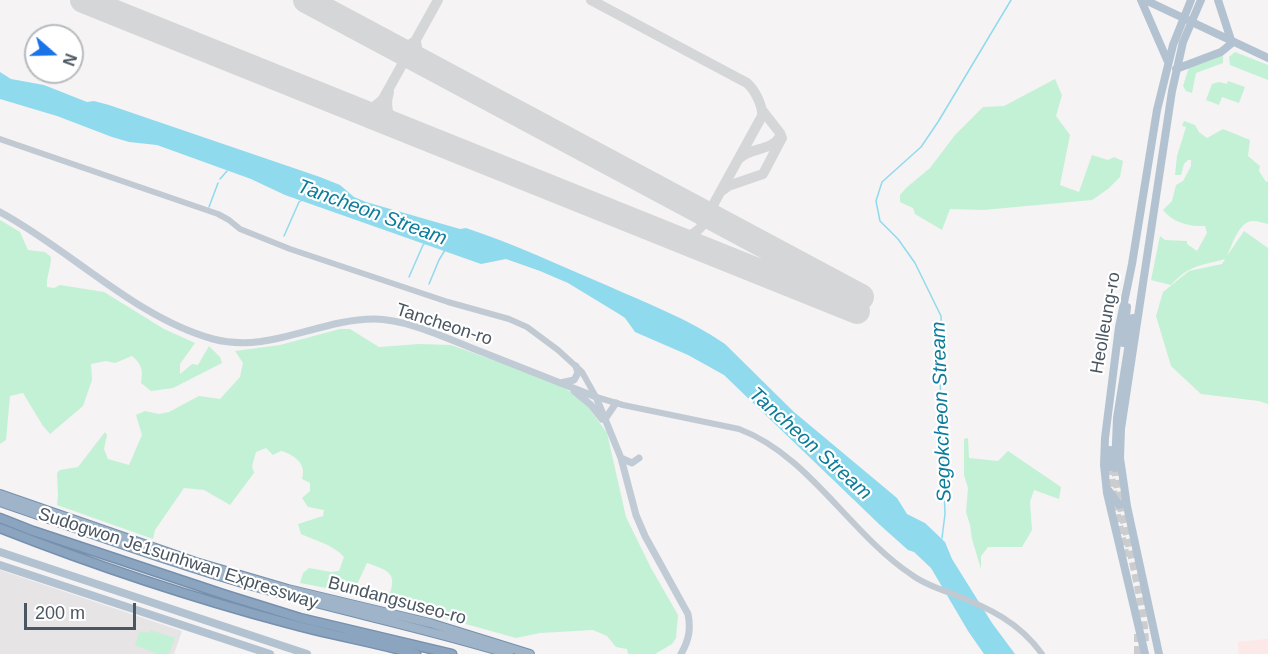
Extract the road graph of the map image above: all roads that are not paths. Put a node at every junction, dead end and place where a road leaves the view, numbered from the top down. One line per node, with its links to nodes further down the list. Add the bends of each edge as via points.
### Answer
1 (1143, 0): 5 (main road); 8 (main road)
2 (1191, 0): 5 (main road, Heolleung-ro)
3 (1201, 0): 5 (main road, Heolleung-ro)
4 (1218, 0): 6 (main road)
5 (1186, 20): 6 (main road); 8 (main road, Heolleung-ro); 9 (main road, Heolleung-ro)
6 (1232, 43): 7 (main road); 9 (main road, via 1221,52)
7 (1268, 58)
8 (1168, 62): 13 (main road, Heolleung-ro, via 1156,110)
9 (1176, 69): 12 (main road, Heolleung-ro)
10 (0, 139): 14 (street, via 218,214 240,229 290,249 509,319 535,332)
11 (0, 212): 15 (main road, Tancheon-ro, via 169,323 191,333 243,343 274,341 345,322 375,319 405,324)
12 (1146, 261): 13 (main road, via 1128,340 1112,468 1113,418); 25 (main road, Heolleung-ro, via 1121,429 1120,458)
13 (1132, 264): 23 (main road, Heolleung-ro, via 1106,418)
14 (576, 366): 15 (main road, via 577,378); 17 (street)
15 (560, 383): 16 (main road, Tancheon-ro)
16 (570, 387): 17 (main road, Tancheon-ro); 20 (main road, via 591,405)
17 (596, 397): 18 (street); 19 (main road)
18 (619, 404): 19 (main road, via 609,410); 42 (street, via 739,429 760,438 787,457 901,568 924,583 992,610 1024,632)
19 (605, 419): 20 (main road)
20 (610, 431): 21 (main road)
21 (621, 458): 22 (main road, via 632,463); 41 (main road, via 640,526 688,614 688,641)
22 (639, 458)
23 (1106, 487): 25 (main road, via 1116,503); 43 (main road, Heolleung-ro)
24 (0, 494): 35 (highway, Bundangsuseo-ro, via 196,562 430,623)
25 (1126, 500): 44 (main road, Heolleung-ro)
26 (0, 502): 35 (highway, Bundangsuseo-ro, via 252,586)
27 (0, 518): 39 (highway, Sudogwon Je1sunhwan Expressway, via 226,596)
28 (0, 528): 38 (highway, Sudogwon Je1sunhwan Expressway, via 215,602 288,624)
29 (0, 552): 31 (main road)
30 (0, 565): 33 (main road)
31 (214, 624): 32 (main road); 33 (main road)
32 (231, 629): 34 (main road); 37 (main road)
33 (210, 636): 34 (main road)
34 (227, 641): 36 (main road)
35 (511, 651): 40 (highway)
36 (270, 654)
37 (307, 654)
38 (416, 654)
39 (452, 654)
40 (530, 654)
41 (681, 654)
42 (1042, 654)
43 (1145, 654)
44 (1159, 654)

